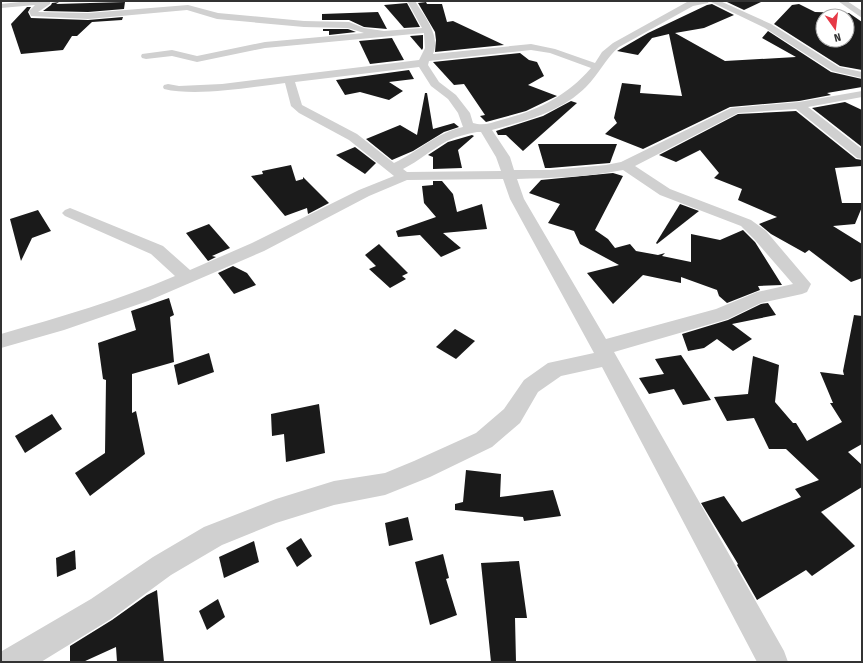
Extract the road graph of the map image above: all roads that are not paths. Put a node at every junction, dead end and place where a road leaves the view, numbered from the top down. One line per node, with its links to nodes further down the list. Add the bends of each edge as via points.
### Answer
1 (411, 1): 11 (street)
2 (705, 1): 7 (street)
3 (713, 1): 16 (street, via 768,26 836,69)
4 (842, 1): 10 (street)
5 (49, 2): 8 (street); 9 (street, via 33,11 34,14 88,16)
6 (207, 2): 9 (street)
7 (689, 2): 15 (street, via 616,45 605,54)
8 (1, 6)
9 (191, 8): 12 (street, via 209,14 240,18 349,25)
10 (862, 15)
11 (426, 30): 12 (street); 14 (street, via 430,44)
12 (384, 34): 13 (street, via 265,45 197,59 172,53)
13 (146, 56)
14 (425, 61): 15 (street, via 531,47 552,51); 17 (street); 21 (street, via 430,78 452,97 464,113 468,126)
15 (597, 67): 21 (street, via 582,85 559,102 524,118)
16 (862, 75)
17 (289, 79): 18 (street, via 179,89); 24 (street, via 297,106 353,137)
18 (168, 87)
19 (862, 94): 20 (street)
20 (799, 105): 22 (street); 23 (street, via 735,110)
21 (481, 128): 24 (street, via 454,133 441,140 409,161); 25 (street, via 503,157)
22 (862, 154)
23 (625, 165): 25 (street, via 579,172); 29 (street, via 665,192 746,223 760,235 802,284 801,288 796,290 757,298 721,314)
24 (399, 173): 25 (street); 27 (street, via 258,247)
25 (508, 176): 29 (street, via 517,199)
26 (70, 213): 27 (street, via 157,250)
27 (187, 277): 28 (street, via 142,297)
28 (1, 341)
29 (604, 353): 30 (street, via 554,369 531,386 512,416 484,440 385,484 334,493 276,511 213,536 162,566 101,609); 31 (street)
30 (13, 662)
31 (773, 662)

